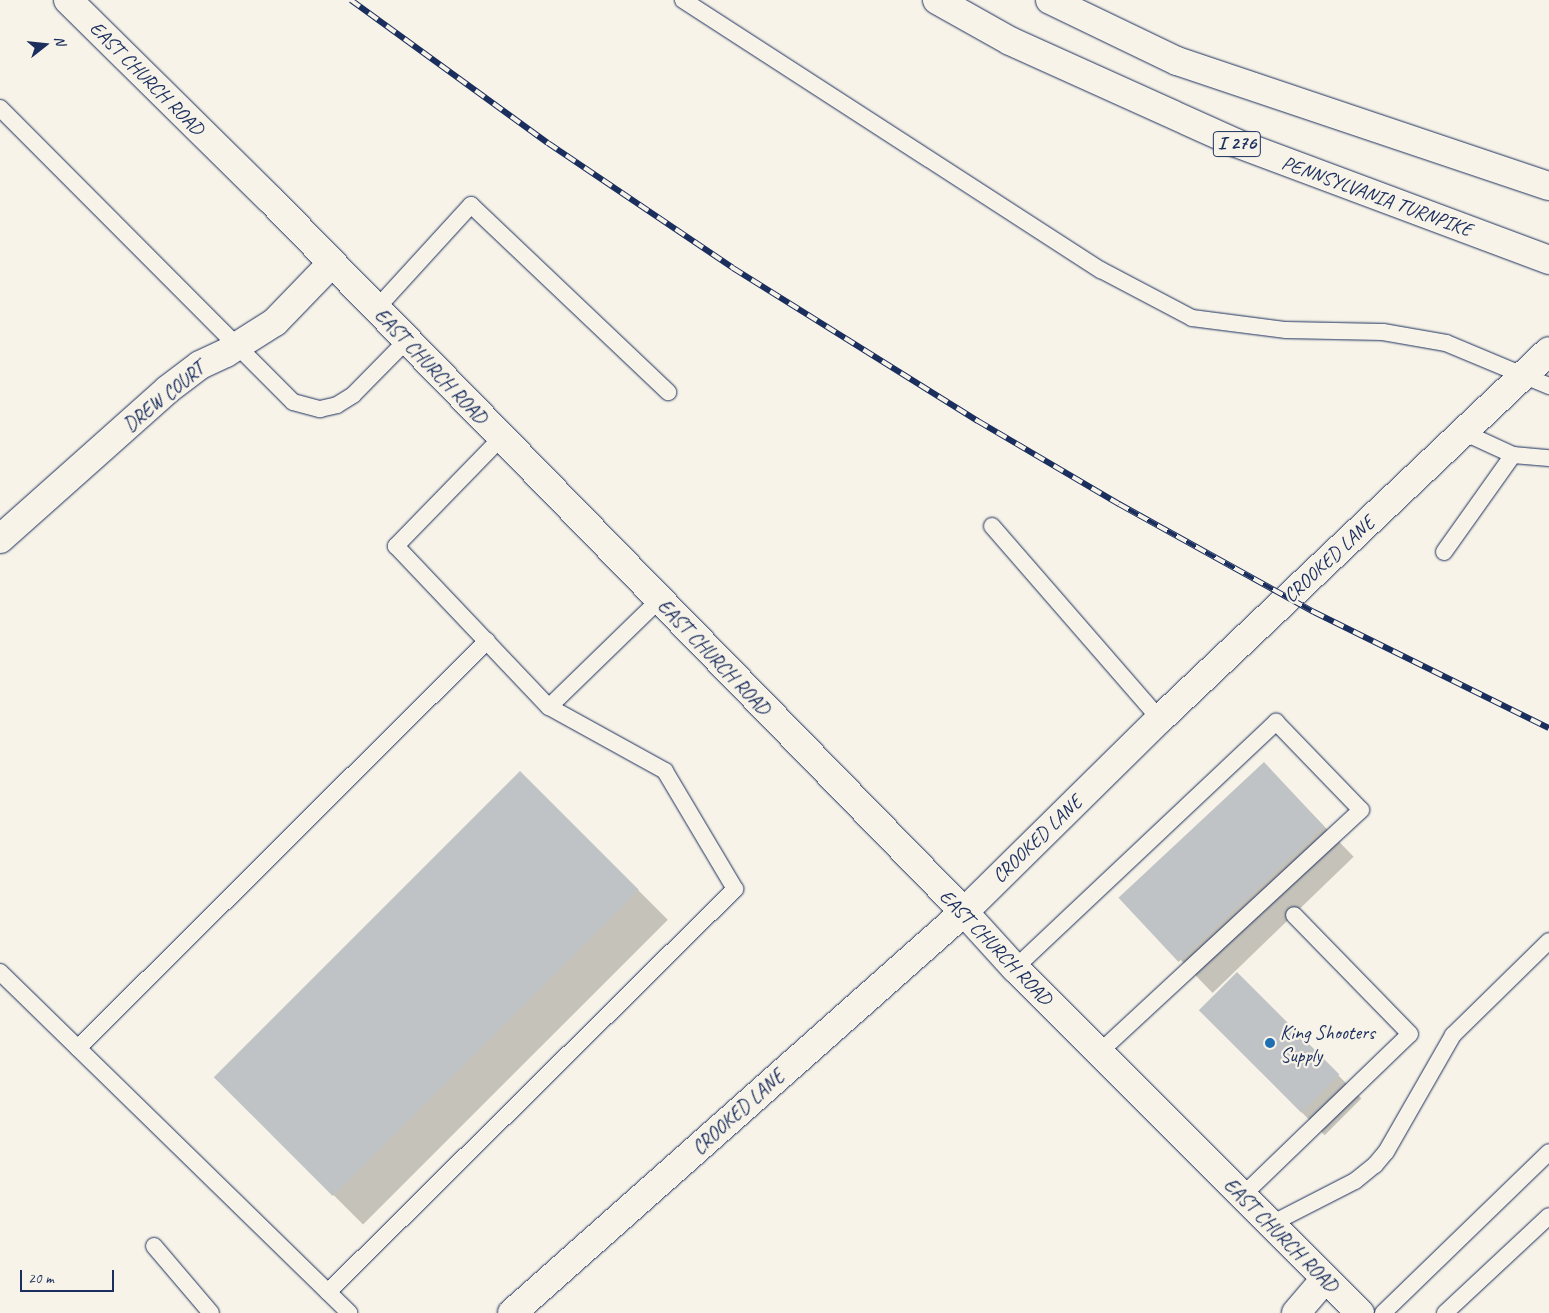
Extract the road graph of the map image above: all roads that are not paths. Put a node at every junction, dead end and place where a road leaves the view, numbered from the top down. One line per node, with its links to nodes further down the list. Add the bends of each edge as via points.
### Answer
1 (68, 0): 8 (main road, EAST CHURCH ROAD)
2 (683, 0): 13 (lane, via 1101,270 1192,318 1286,330 1383,332 1415,337 1446,343)
3 (937, 0): 7 (main road, PENNSYLVANIA TURNPIKE / I 276, via 1010,41 1227,140)
4 (1050, 0): 6 (main road, via 1177,61)
5 (0, 108): 11 (lane)
6 (1549, 186)
7 (1549, 260)
8 (332, 263): 9 (main road, EAST CHURCH ROAD); 11 (main road, DREW COURT, via 275,322)
9 (376, 309): 10 (main road, EAST CHURCH ROAD); 15 (lane, via 471,204)
10 (406, 340): 11 (lane, via 353,395 338,405 320,408 293,402); 17 (main road, EAST CHURCH ROAD)
11 (235, 347): 21 (main road, DREW COURT, via 200,365 167,390)
12 (1549, 351): 13 (main road, CROOKED LANE)
13 (1522, 377): 14 (lane); 16 (main road, CROOKED LANE)
14 (1549, 386)
15 (668, 392)
16 (1463, 432): 18 (lane); 26 (main road, CROOKED LANE)
17 (501, 438): 23 (main road, EAST CHURCH ROAD); 24 (lane, via 396,546)
18 (1513, 455): 19 (lane); 22 (lane)
19 (1549, 458)
20 (992, 526): 26 (lane)
21 (0, 539)
22 (1444, 552)
23 (659, 600): 25 (lane); 27 (main road, EAST CHURCH ROAD)
24 (487, 641): 25 (lane); 32 (lane)
25 (549, 707): 40 (lane, via 665,771 735,889)
26 (1160, 719): 27 (main road, CROOKED LANE)
27 (964, 912): 30 (main road, EAST CHURCH ROAD); 43 (main road, CROOKED LANE)
28 (1294, 915): 35 (lane, via 1410,1034)
29 (1549, 941): 37 (lane, via 1453,1035 1386,1152 1375,1165 1356,1181)
30 (1015, 968): 33 (main road, EAST CHURCH ROAD); 33 (lane, via 1276,722 1361,810)
31 (0, 972): 32 (lane)
32 (78, 1048): 40 (lane)
33 (1100, 1053): 35 (main road, EAST CHURCH ROAD)
34 (1549, 1152): 46 (lane)
35 (1242, 1196): 37 (main road, EAST CHURCH ROAD)
36 (1549, 1216): 47 (lane)
37 (1271, 1224): 39 (main road, EAST CHURCH ROAD)
38 (154, 1246): 41 (lane)
39 (1325, 1279): 44 (main road); 45 (main road, EAST CHURCH ROAD)
40 (328, 1292): 42 (lane)
41 (211, 1313)
42 (349, 1313)
43 (512, 1313)
44 (1296, 1313)
45 (1360, 1313)
46 (1384, 1313)
47 (1445, 1313)

